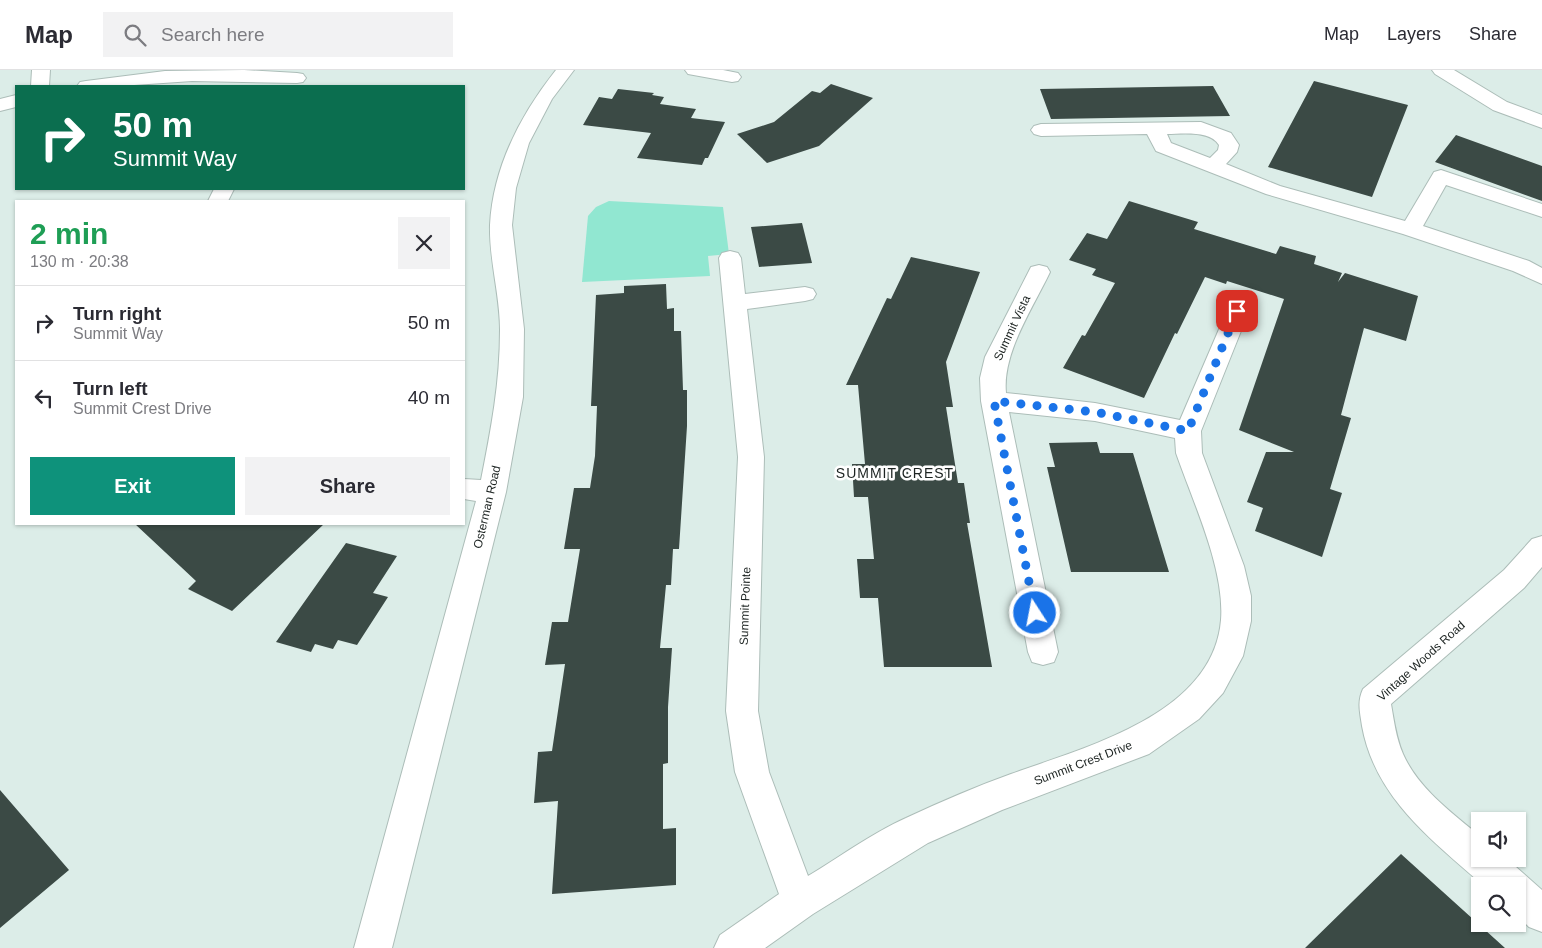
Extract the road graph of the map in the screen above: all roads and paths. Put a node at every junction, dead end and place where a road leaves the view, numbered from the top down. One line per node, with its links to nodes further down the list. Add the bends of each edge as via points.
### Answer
1 (41, 70): 8 (street)
2 (565, 70): 28 (street, Osterman Road, via 543,98 519,143 506,188 501,225 512,330 510,397)
3 (694, 70): 7 (street)
4 (1441, 70): 13 (street, via 1500,106)
5 (1472, 70): 11 (street)
6 (297, 78): 9 (street, via 202,74)
7 (732, 78)
8 (40, 85)
9 (93, 85)
10 (15, 101): 12 (street)
11 (1542, 104)
12 (0, 105)
13 (1542, 122)
14 (1154, 128): 15 (street); 16 (street, via 1163,147); 16 (street, via 1201,128 1224,137 1229,145 1227,152)
15 (1041, 130)
16 (1212, 167): 18 (street, via 1272,190)
17 (1542, 212): 18 (street, via 1441,176)
18 (1411, 229): 21 (street, via 1521,266)
19 (730, 258): 23 (street, Summit Pointe)
20 (1038, 272): 25 (street, Summit Vista, via 997,357 992,378)
21 (1542, 277)
22 (805, 294): 23 (street)
23 (734, 302): 35 (street, Summit Pointe, via 751,457 742,712 752,772)
24 (1237, 311): 26 (street, Summit Crest Drive)
25 (994, 401): 26 (street, via 1095,412); 30 (street, Summit Vista)
26 (1188, 431): 35 (street, Summit Crest Drive, via 1189,453 1230,566 1236,596 1236,621 1228,656 1212,683 1188,709 1137,743 993,797 916,831)
27 (465, 490): 28 (street)
28 (492, 492): 37 (street, Osterman Road)
29 (1542, 547): 31 (street, Vintage Woods Road, via 1514,579 1374,699 1384,750 1400,780 1425,809)
30 (1043, 652)
31 (1471, 851)
32 (1489, 867): 33 (street, Vintage Woods Road)
33 (1501, 877)
34 (1526, 899): 36 (street)
35 (800, 901): 38 (street, Summit Crest Drive)
36 (1542, 914)
37 (373, 948)
38 (733, 948)

